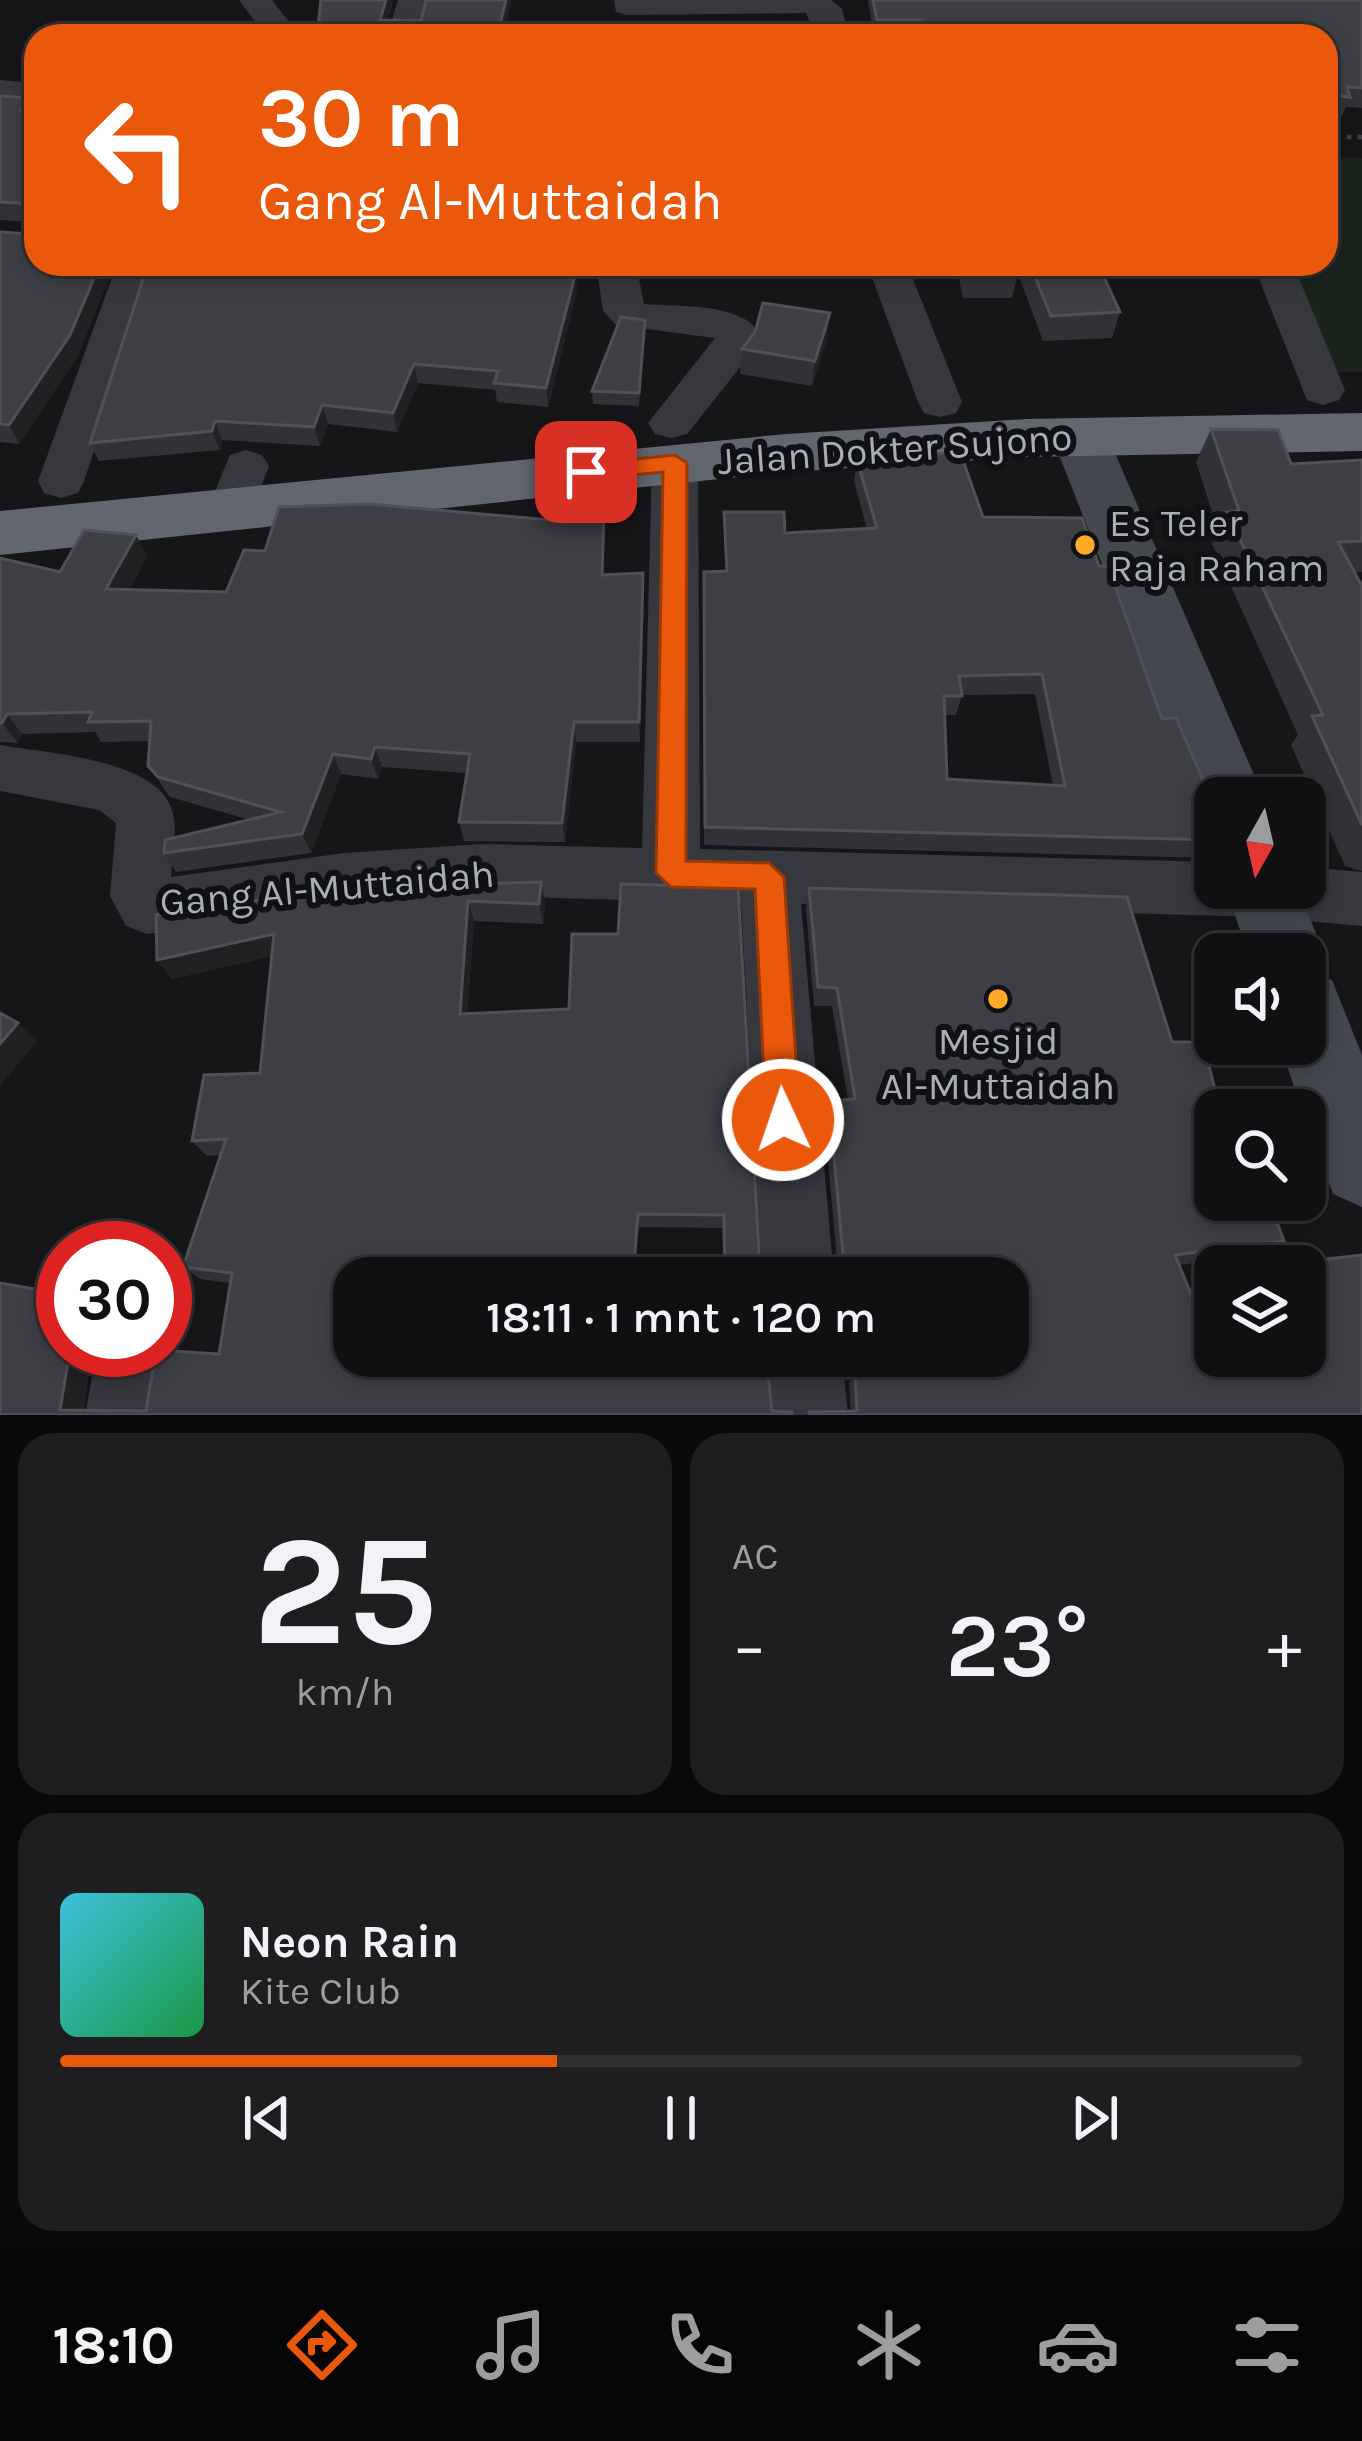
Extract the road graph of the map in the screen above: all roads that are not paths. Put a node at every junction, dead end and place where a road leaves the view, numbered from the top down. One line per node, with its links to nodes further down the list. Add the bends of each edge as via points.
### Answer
1 (255, 0): 4 (street)
2 (776, 2): 3 (street); 5 (street, via 821,5)
3 (627, 5)
4 (274, 24)
5 (828, 24)
6 (133, 276): 15 (street)
7 (618, 276): 14 (street, via 631,316 738,332)
8 (892, 276): 11 (street)
9 (1280, 276): 10 (street)
10 (1342, 390): 12 (highway)
11 (940, 402): 12 (highway); 14 (highway)
12 (1074, 420): 13 (highway, Jalan Dokter Sujono); 14 (highway, Jalan Dokter Sujono); 20 (main road)
13 (1362, 432)
14 (673, 443): 17 (highway, Jalan Dokter Sujono); 21 (street)
15 (62, 481): 16 (highway); 17 (highway)
16 (0, 487)
17 (238, 488): 18 (highway, Jalan Dokter Sujono)
18 (0, 533)
19 (0, 768): 21 (street, Gang Al-Muttaidah, via 114,789 146,812 140,896 147,907 413,872)
20 (1220, 777)
21 (671, 873): 22 (street, Gang Al-Muttaidah)
22 (769, 877): 24 (street, Gang Al-Muttaidah); 27 (street)
23 (1362, 899): 24 (street, Gang Al-Muttaidah)
24 (1271, 911)
25 (1326, 1065): 26 (main road)
26 (1362, 1165)
27 (796, 1257)
28 (129, 1377): 30 (street)
29 (807, 1377): 31 (street)
30 (123, 1415)
31 (810, 1415)

